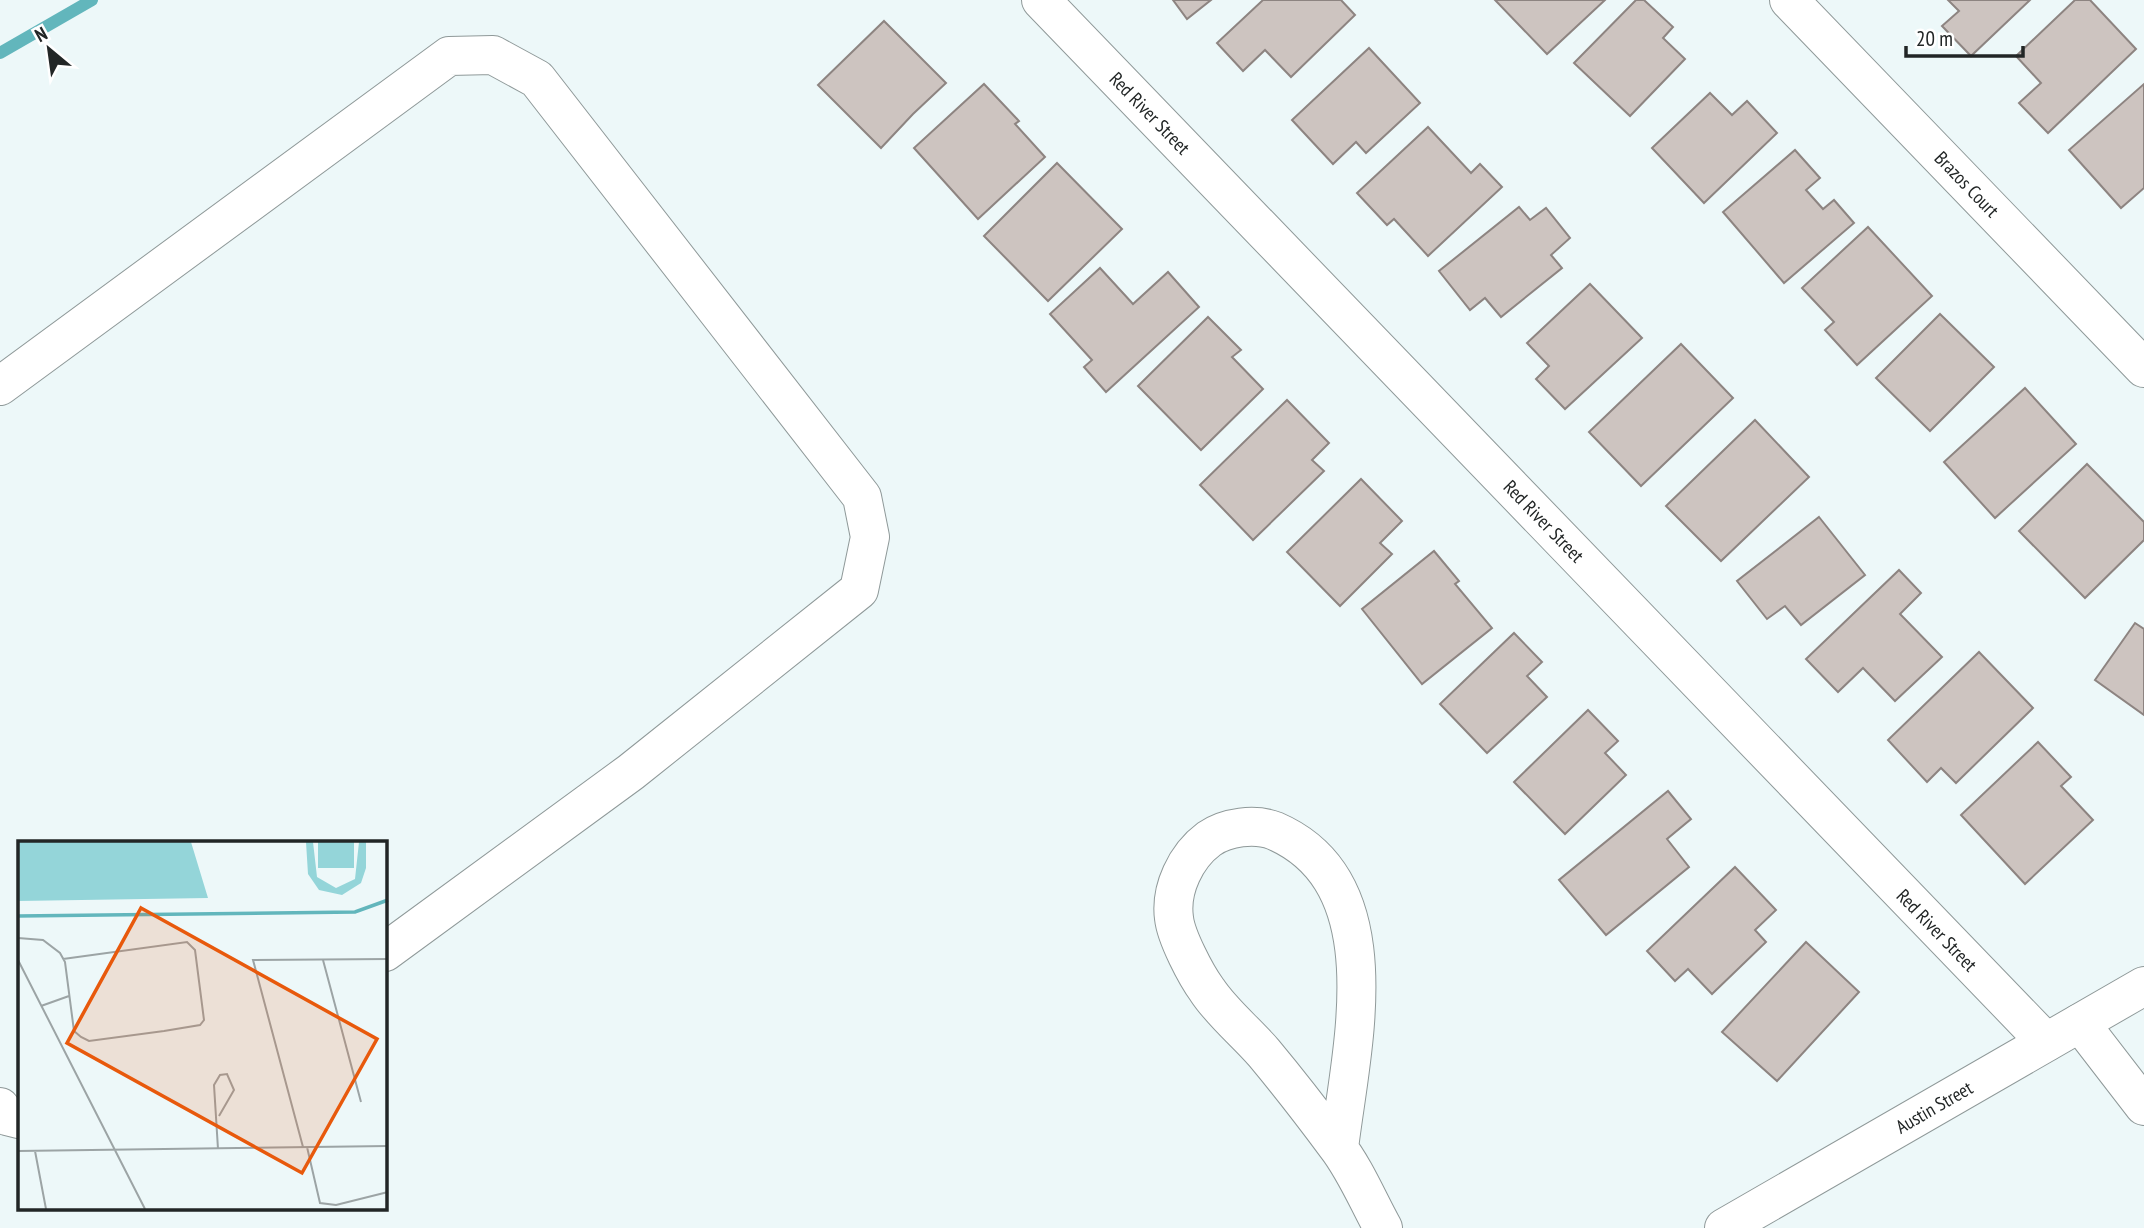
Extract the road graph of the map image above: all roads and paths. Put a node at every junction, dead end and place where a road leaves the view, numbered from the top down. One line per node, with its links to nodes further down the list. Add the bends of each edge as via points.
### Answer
1 (1041, 0): 8 (street, Red River Street)
2 (1790, 0): 3 (street, Brazos Court)
3 (2144, 368)
4 (0, 386): 5 (street, via 449,56 493,55 537,79 862,497 870,537 859,590 631,772)
5 (387, 951)
6 (2144, 986): 7 (street, Austin Street)
7 (2080, 1023): 8 (street, Austin Street); 9 (street)
8 (2046, 1042): 14 (street, Austin Street)
9 (2144, 1106)
10 (0, 1107): 11 (street, via 7,1116)
11 (18, 1119)
12 (1339, 1148): 12 (street, via 1263,1052 1207,991 1174,918 1176,889 1188,859 1210,838 1239,827 1267,828 1293,839 1334,884 1346,911 1355,944 1356,1018); 13 (street)
13 (1383, 1228)
14 (1724, 1228)

